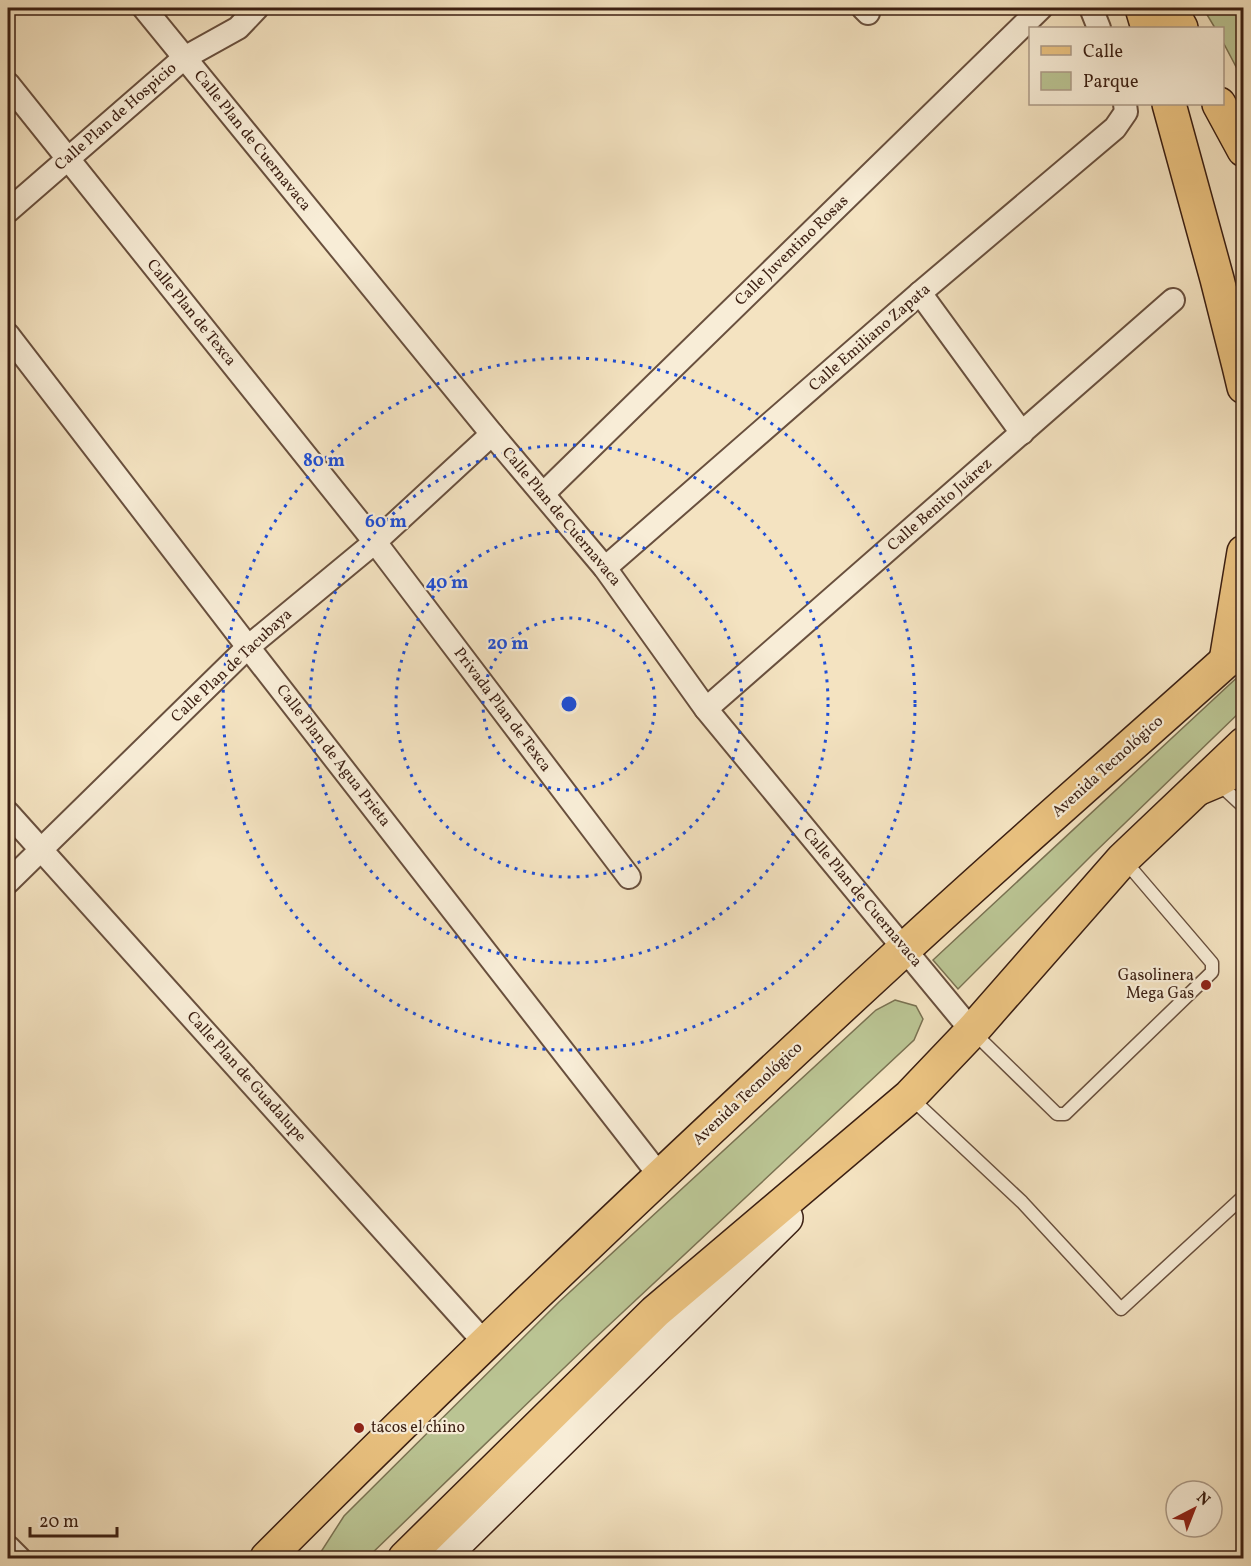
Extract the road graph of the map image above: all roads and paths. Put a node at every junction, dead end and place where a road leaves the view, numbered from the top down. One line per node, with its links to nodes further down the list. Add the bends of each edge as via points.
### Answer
1 (144, 8): 10 (street, Calle Plan de Cuernavaca)
2 (257, 8): 10 (street, Calle Plan de Hospicio, via 238,28)
3 (1041, 8): 24 (street, Calle Juventino Rosas)
4 (1091, 8): 7 (street)
5 (1142, 8): 8 (main road)
6 (1170, 8): 9 (main road)
7 (1099, 27)
8 (1148, 27)
9 (1180, 27)
10 (184, 57): 16 (street, Calle Plan de Hospicio); 23 (street, Calle Plan de Cuernavaca)
11 (8, 84): 16 (street, Calle Plan de Texca)
12 (1125, 105): 18 (street, Calle Emiliano Zapata, via 1126,112 1114,128)
13 (1169, 105): 21 (main road)
14 (1221, 105): 15 (main road)
15 (1244, 150)
16 (67, 159): 17 (street, Calle Plan de Hospicio); 25 (street, Calle Plan de Texca)
17 (8, 211)
18 (920, 293): 22 (street); 27 (street, Calle Emiliano Zapata)
19 (1173, 300): 22 (street, Calle Benito Juárez)
20 (8, 335): 28 (street, Calle Plan de Agua Prieta)
21 (1244, 387)
22 (1022, 433): 30 (street, Calle Benito Juárez)
23 (492, 434): 24 (street, Calle Plan de Cuernavaca); 25 (street, Calle Plan de Tacubaya)
24 (543, 494): 27 (street, Calle Plan de Cuernavaca)
25 (375, 542): 28 (street, Calle Plan de Tacubaya); 37 (street, Privada Plan de Texca)
26 (1244, 552): 29 (main road)
27 (605, 568): 30 (street, Calle Plan de Cuernavaca)
28 (248, 647): 35 (street, Calle Plan de Tacubaya); 42 (street, Calle Plan de Agua Prieta)
29 (1235, 652): 39 (main road, Avenida Tecnológico)
30 (706, 709): 39 (street, Calle Plan de Cuernavaca)
31 (1244, 744): 32 (main road)
32 (1219, 778): 33 (lane); 36 (main road)
33 (1244, 807)
34 (8, 813): 35 (street, Calle Plan de Guadalupe)
35 (41, 849): 38 (street, Calle Plan de Tacubaya); 44 (street, Calle Plan de Guadalupe)
36 (1123, 859): 40 (main road); 40 (lane, via 1212,963 1212,972 1065,1114 1057,1114)
37 (629, 877)
38 (8, 882)
39 (903, 950): 40 (street, Calle Plan de Cuernavaca); 42 (main road, Avenida Tecnológico)
40 (972, 1031): 41 (main road)
41 (909, 1096): 43 (lane, via 1022,1202 1121,1309); 49 (main road, via 656,1312); 50 (street)
42 (660, 1176): 44 (main road, Avenida Tecnológico); 48 (main road, via 644,1207)
43 (1244, 1196)
44 (484, 1342): 47 (main road, Avenida Tecnológico)
45 (8, 1547): 46 (street)
46 (19, 1558)
47 (267, 1558)
48 (294, 1558)
49 (405, 1558)
50 (441, 1558)

